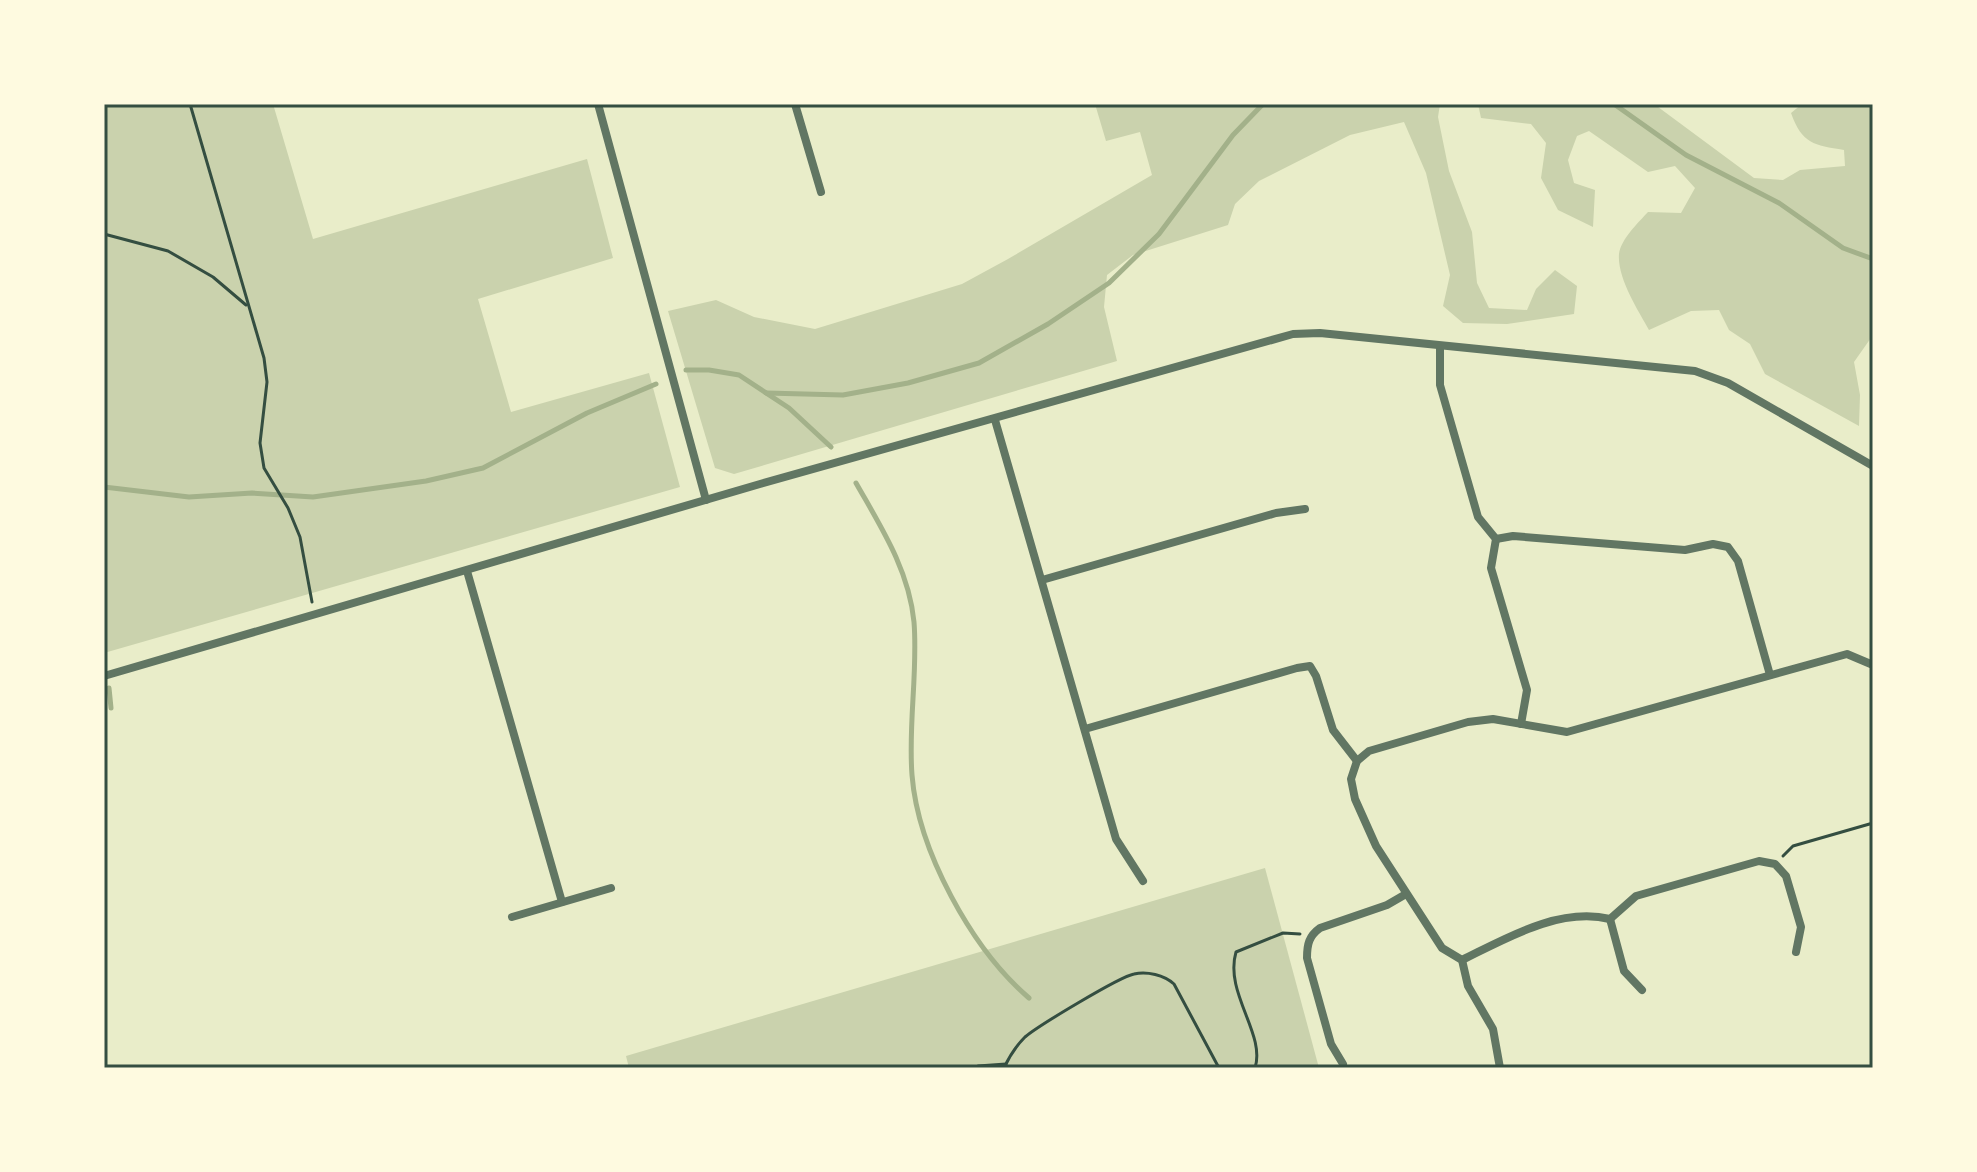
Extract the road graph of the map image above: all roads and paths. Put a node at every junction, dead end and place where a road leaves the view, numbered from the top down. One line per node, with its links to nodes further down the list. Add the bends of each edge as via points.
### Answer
1 (190, 104): 6 (path)
2 (598, 104): 10 (street)
3 (795, 104): 4 (street)
4 (821, 192)
5 (104, 234): 6 (path, via 168,251 213,277)
6 (246, 305): 15 (path, via 267,382 260,443 266,473 300,537)
7 (1440, 346): 8 (street, via 1293,334); 9 (street, via 1711,375); 12 (street, via 1440,385 1478,517)
8 (995, 420): 10 (street); 14 (street)
9 (1873, 466)
10 (706, 500): 13 (street)
11 (1305, 509): 14 (street)
12 (1496, 539): 17 (street, via 1685,550 1713,544 1728,547 1738,561); 19 (street, via 1491,568 1527,690)
13 (467, 571): 15 (street); 27 (street)
14 (1042, 580): 20 (street)
15 (315, 615): 18 (street)
16 (1873, 665): 17 (street, via 1847,654)
17 (1770, 675): 19 (street, via 1567,732)
18 (104, 676)
19 (1521, 724): 21 (street, via 1468,722 1369,751)
20 (1085, 729): 21 (street, via 1310,666 1333,730); 24 (street, via 1116,839)
21 (1357, 761): 26 (street, via 1351,779 1355,799)
22 (1873, 823): 23 (path, via 1793,846)
23 (1775, 864): 29 (street, via 1759,861 1636,896); 31 (street, via 1786,876 1801,927)
24 (1143, 881)
25 (611, 888): 27 (street)
26 (1406, 894): 30 (street); 32 (street, via 1442,948)
27 (562, 902): 28 (street)
28 (512, 917)
29 (1610, 919): 32 (street, via 1588,914 1545,924); 33 (street, via 1624,971)
30 (1312, 934): 34 (street, via 1307,958 1331,1044); 38 (path, via 1283,933 1236,952 1232,968 1256,1045)
31 (1796, 952)
32 (1462, 960): 39 (street, via 1468,986 1493,1029)
33 (1642, 990)
34 (1343, 1064)
35 (978, 1066): 36 (path)
36 (1005, 1066): 37 (path, via 1031,1033 1123,978 1143,973 1174,984)
37 (1219, 1068)
38 (1255, 1068)
39 (1500, 1068)

